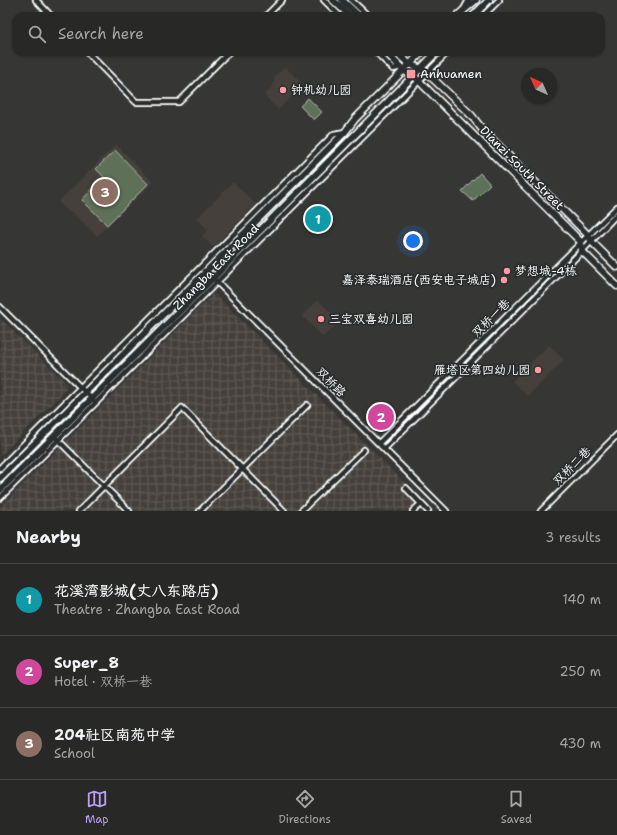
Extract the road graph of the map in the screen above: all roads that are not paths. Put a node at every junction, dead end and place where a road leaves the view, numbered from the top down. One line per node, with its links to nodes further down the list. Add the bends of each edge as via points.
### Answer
1 (36, 0): 12 (street)
2 (282, 0): 13 (street)
3 (324, 0): 14 (street)
4 (334, 0): 15 (main road)
5 (342, 0): 16 (main road)
6 (352, 0): 17 (street)
7 (469, 0): 11 (street)
8 (476, 0): 11 (main road)
9 (489, 0): 18 (main road)
10 (499, 0): 19 (street)
11 (463, 10)
12 (47, 12)
13 (270, 12)
14 (336, 12)
15 (346, 12)
16 (355, 12)
17 (364, 12)
18 (477, 12)
19 (487, 12)
20 (91, 56): 21 (street, via 136,102 179,102)
21 (225, 56)
22 (380, 56): 30 (street, via 393,69)
23 (390, 56): 30 (main road, Dianzi South Street)
24 (400, 56): 29 (main road)
25 (405, 56): 29 (street)
26 (416, 56): 29 (main road, Zhangba East Road)
27 (433, 56): 31 (main road, Zhangba East Road)
28 (444, 56): 32 (street, Zhangba East Road)
29 (407, 62): 30 (main road, Zhangba East Road); 31 (main road, Dianzi South Street)
30 (403, 69): 33 (main road, Dianzi South Street); 41 (main road, Zhangba East Road, via 345,132 311,162)
31 (421, 69): 32 (main road, Dianzi South Street); 33 (main road, Zhangba East Road)
32 (427, 73): 34 (street, Zhangba East Road); 37 (main road, Dianzi South Street)
33 (414, 76): 34 (main road, Dianzi South Street); 42 (main road, Zhangba East Road)
34 (419, 81): 38 (main road, Dianzi South Street); 42 (street, Zhangba East Road)
35 (617, 207): 37 (street, 双桥一巷)
36 (617, 214): 37 (street, 双桥一巷)
37 (590, 238): 38 (street, 双桥一巷); 39 (street, 双桥一巷); 40 (main road, Dianzi South Street)
38 (581, 242): 39 (main road); 51 (street, 双桥一巷)
39 (582, 251): 43 (main road); 52 (street, 双桥一巷)
40 (617, 267)
41 (203, 270): 42 (street, 双桥路); 45 (street, Zhangba East Road); 46 (main road, Zhangba East Road)
42 (214, 280): 47 (main road, Zhangba East Road); 51 (street, 双桥路)
43 (617, 286)
44 (0, 307): 45 (street)
45 (80, 388): 46 (street); 54 (street, Zhangba East Road)
46 (86, 392): 47 (street); 56 (main road, Zhangba East Road)
47 (94, 400): 50 (main road, Zhangba East Road)
48 (307, 405): 55 (street)
49 (617, 436): 70 (street, 双桥二巷)
50 (56, 438): 57 (street); 59 (main road, Zhangba East Road); 60 (street, Zhangba East Road)
51 (379, 443): 52 (street, 双桥路)
52 (384, 449): 69 (street, 双桥路)
53 (364, 450): 66 (street)
54 (0, 468)
55 (242, 469): 57 (street, via 182,408); 64 (street); 65 (street)
56 (0, 478)
57 (104, 486): 62 (street); 63 (street)
58 (406, 488): 61 (street)
59 (0, 490)
60 (0, 498)
61 (421, 504): 67 (street); 68 (street)
62 (80, 511)
63 (129, 511)
64 (200, 511)
65 (284, 511)
66 (301, 511)
67 (414, 511)
68 (428, 511)
69 (446, 511)
70 (542, 511)

